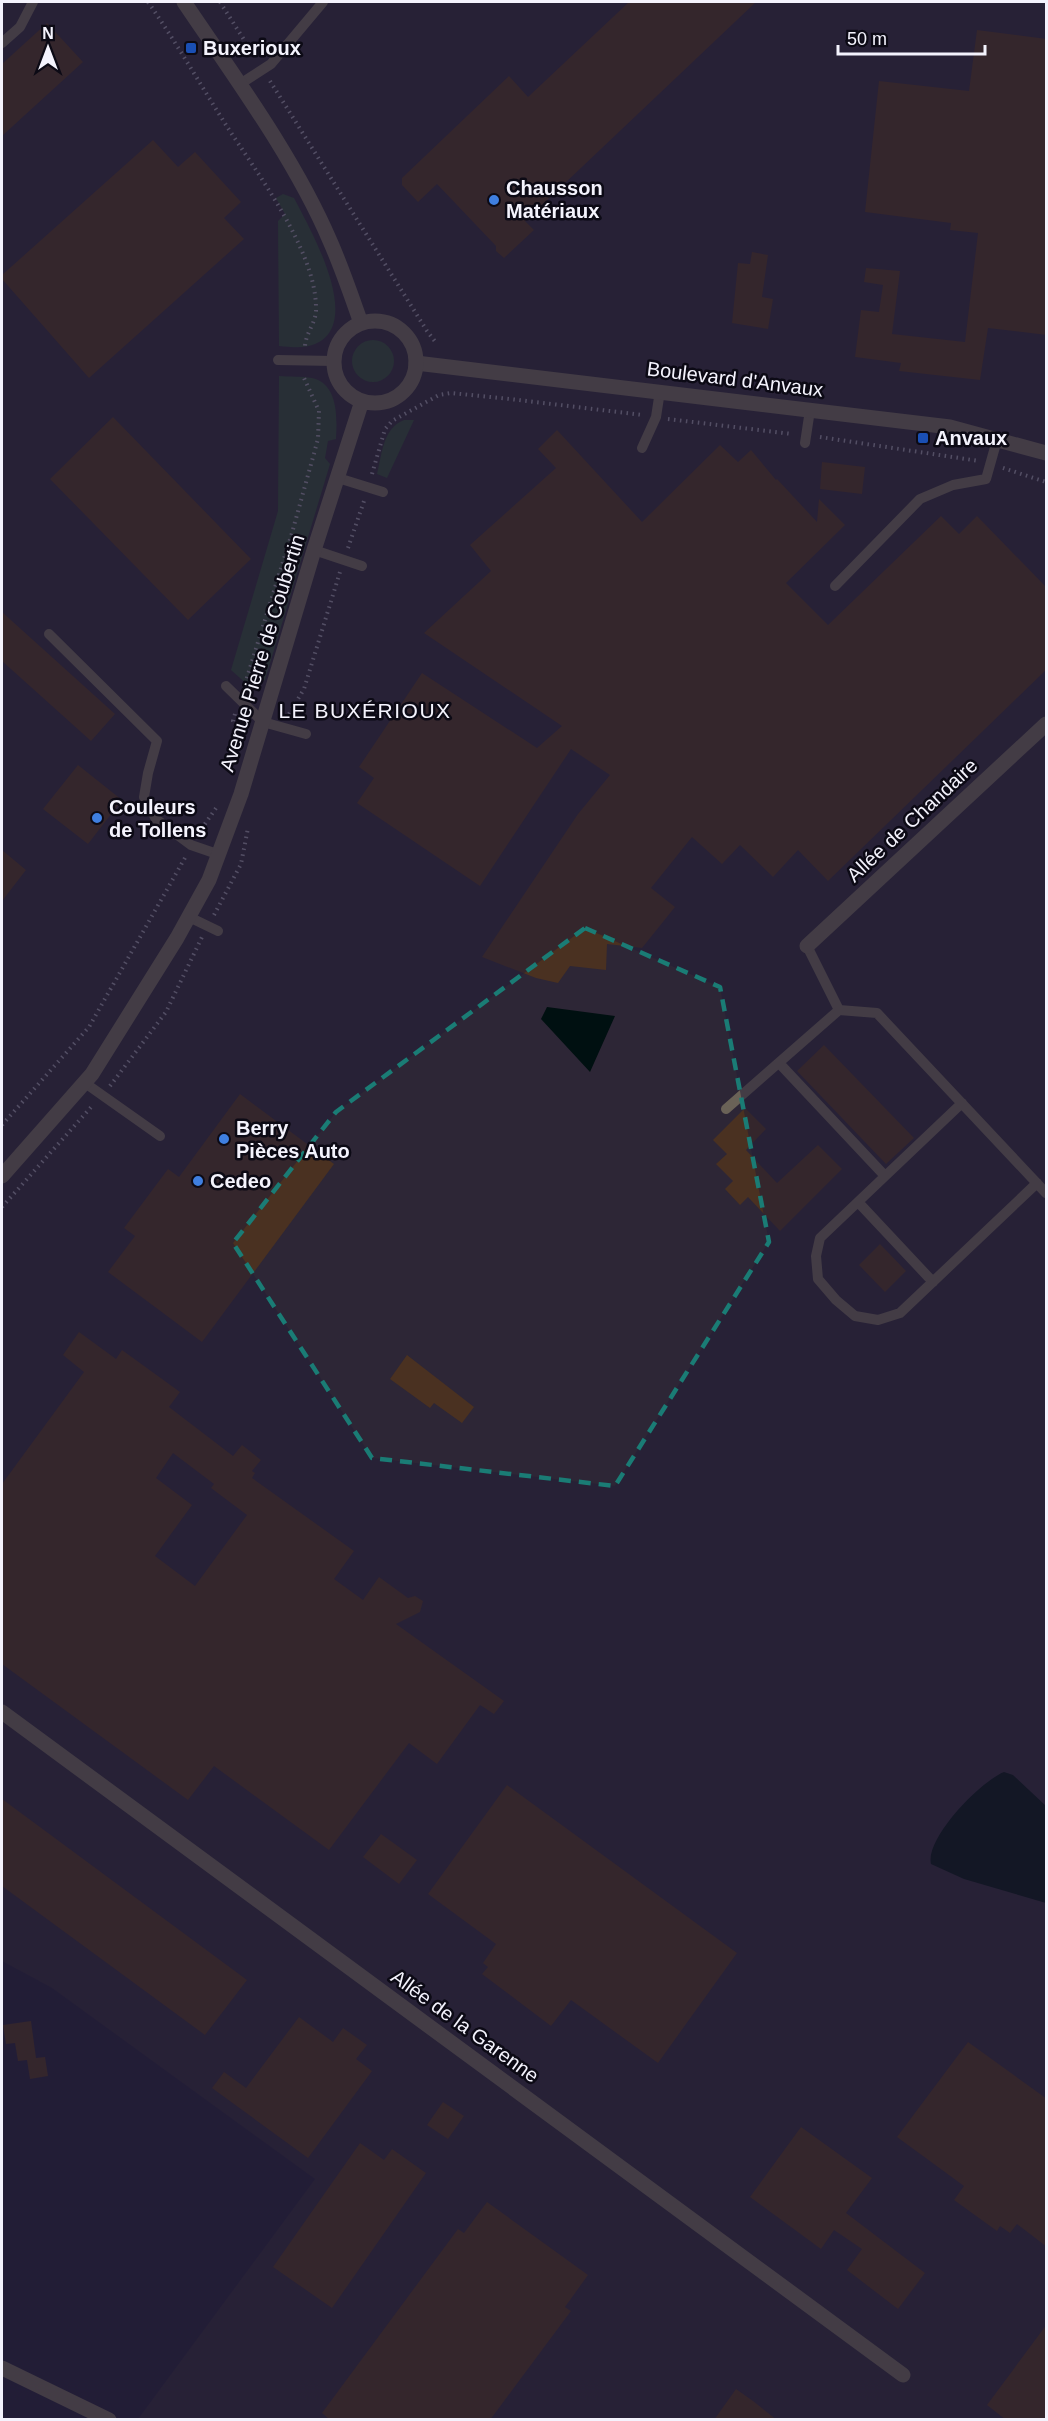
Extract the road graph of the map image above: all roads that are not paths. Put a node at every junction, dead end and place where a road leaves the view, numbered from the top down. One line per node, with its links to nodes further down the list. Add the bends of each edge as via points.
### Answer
1 (33, 2): 4 (lane, via 20,27)
2 (184, 2): 5 (street)
3 (323, 2): 5 (lane, via 271,64)
4 (2, 43)
5 (240, 84): 6 (street, via 297,176 329,239)
6 (361, 323): 8 (street, via 341,338); 9 (street, via 374,320 399,328 415,350)
7 (278, 360): 8 (lane)
8 (334, 361): 11 (street, via 341,386)
9 (416, 363): 10 (street, Boulevard d'Anvaux); 11 (street, via 414,375 399,395 375,403)
10 (660, 391): 12 (street, Boulevard d'Anvaux); 15 (lane, via 656,417)
11 (362, 401): 17 (street, Avenue Pierre de Coubertin)
12 (810, 410): 13 (lane); 14 (street, Boulevard d'Anvaux, via 950,427)
13 (806, 439)
14 (998, 440): 16 (street, Boulevard d'Anvaux); 21 (lane, via 986,479 953,485 920,499)
15 (642, 448)
16 (1047, 453)
17 (338, 478): 18 (lane); 19 (street, Avenue Pierre de Coubertin)
18 (383, 492)
19 (314, 550): 20 (lane); 24 (street, Avenue Pierre de Coubertin)
20 (362, 566)
21 (835, 586)
22 (50, 634): 27 (lane, via 157,741 144,797 156,819 191,845)
23 (226, 686): 24 (lane)
24 (262, 722): 26 (lane); 27 (street, Avenue Pierre de Coubertin)
25 (1047, 724): 30 (street, Allée de Chandaire)
26 (306, 734)
27 (220, 855): 28 (street, Avenue Pierre de Coubertin)
28 (189, 917): 29 (lane); 33 (street, Avenue Pierre de Coubertin)
29 (218, 931)
30 (807, 946): 31 (lane)
31 (839, 1010): 32 (lane); 34 (lane, via 877,1013)
32 (779, 1063): 35 (lane); 38 (lane)
33 (85, 1083): 36 (lane); 37 (street, Avenue Pierre de Coubertin)
34 (962, 1103): 38 (lane); 39 (lane)
35 (726, 1109)
36 (160, 1136)
37 (2, 1176)
38 (885, 1176): 41 (lane)
39 (1037, 1183): 40 (lane); 42 (lane)
40 (1047, 1193)
41 (858, 1202): 42 (lane); 42 (lane, via 820,1238 816,1256 818,1279 836,1300 855,1316 878,1320 900,1313)
42 (933, 1282)
43 (2, 1712): 45 (street, Allée de la Garenne)
44 (2, 2368): 46 (street)
45 (903, 2375)
46 (110, 2420)

